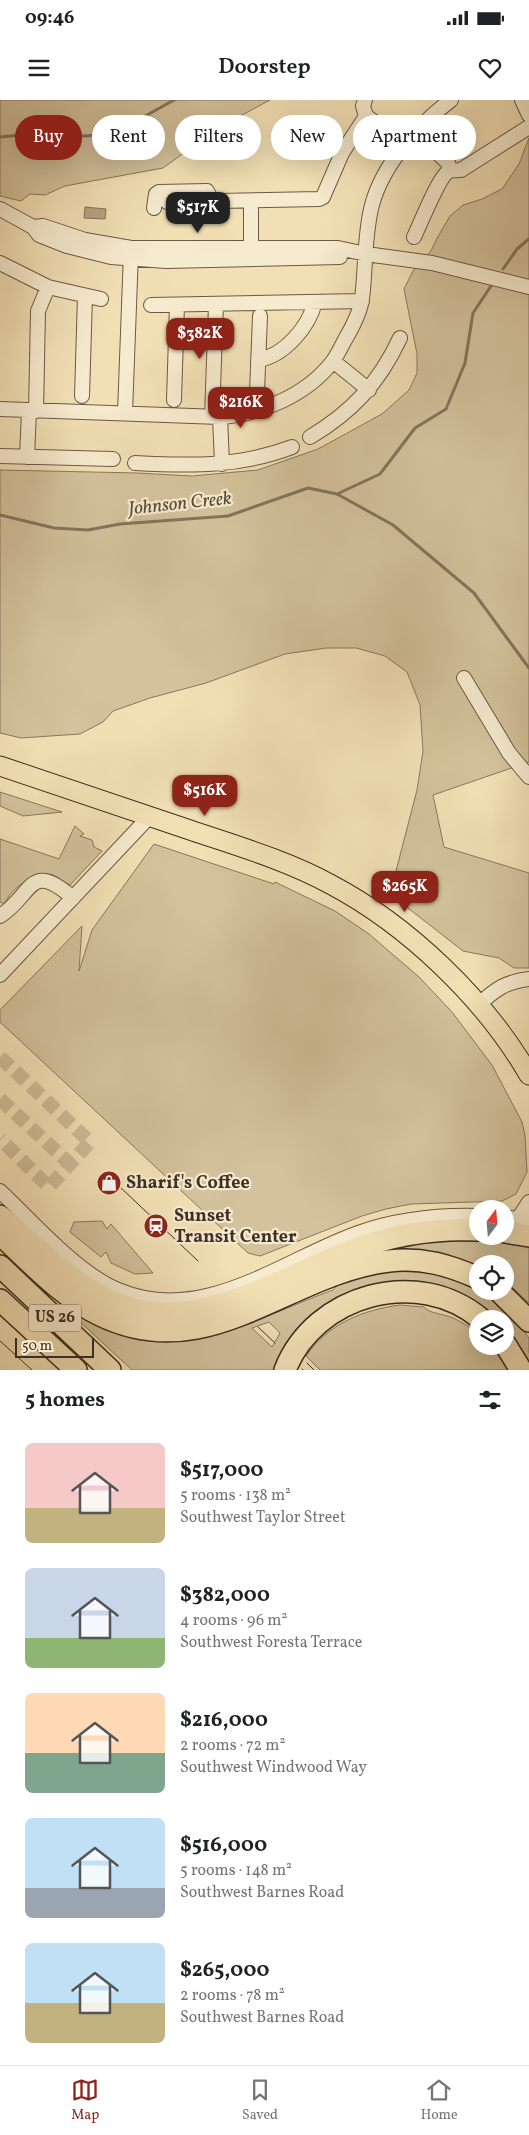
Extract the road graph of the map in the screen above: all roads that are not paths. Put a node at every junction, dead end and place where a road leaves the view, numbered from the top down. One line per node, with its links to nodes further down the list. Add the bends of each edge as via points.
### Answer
1 (365, 100): 5 (street)
2 (451, 100): 6 (street)
3 (522, 100): 4 (street)
4 (529, 114)
5 (366, 115)
6 (432, 115)
7 (529, 127): 11 (street, via 461,170)
8 (353, 136): 12 (street, via 323,197)
9 (394, 160): 18 (street, via 372,203)
10 (446, 160): 11 (street)
11 (450, 170): 15 (street, via 441,179)
12 (251, 202): 13 (street); 16 (street)
13 (161, 205)
14 (0, 209): 17 (street, via 32,227 42,226)
15 (414, 237)
16 (251, 253): 17 (street); 18 (street, via 338,248)
17 (130, 254): 39 (street)
18 (366, 254): 21 (street, via 432,263); 24 (street)
19 (0, 263): 20 (street)
20 (48, 287): 22 (street); 38 (street, via 38,311)
21 (529, 287)
22 (85, 296): 23 (street); 35 (street)
23 (101, 299)
24 (362, 301): 25 (street); 32 (street, via 353,326)
25 (315, 302): 28 (street); 31 (street, via 309,319 292,340 272,355)
26 (151, 305): 27 (street)
27 (177, 305): 28 (street); 36 (street)
28 (216, 305): 40 (street)
29 (260, 316): 31 (street)
30 (400, 338): 33 (street, via 385,369)
31 (258, 360): 34 (street)
32 (333, 361): 33 (street); 40 (street, via 292,396 267,408 244,415)
33 (369, 390): 41 (street, via 334,422)
34 (257, 392)
35 (82, 396)
36 (174, 400)
37 (0, 409): 38 (street)
38 (32, 411): 39 (street); 44 (street)
39 (124, 413): 40 (street)
40 (216, 416): 47 (street)
41 (310, 437)
42 (292, 446): 47 (street, via 260,458)
43 (0, 456): 44 (street)
44 (26, 457): 45 (street)
45 (112, 460)
46 (135, 463): 47 (street)
47 (222, 464)
48 (464, 678): 50 (street, via 506,748)
49 (0, 766): 51 (main road)
50 (529, 777)
51 (150, 816): 52 (street); 56 (main road, via 305,871 348,894 416,943)
52 (73, 898): 53 (street, via 55,883 42,881 30,887); 54 (street)
53 (4, 912)
54 (0, 975)
55 (529, 979): 56 (street, via 498,988)
56 (478, 1005): 57 (main road, via 494,1022)
57 (529, 1075)
58 (0, 1191): 60 (street, via 71,1258 104,1283 153,1300 210,1295 234,1289 318,1249 384,1226 422,1219)
59 (0, 1216): 61 (highway, via 66,1272 99,1295 118,1304 165,1314 204,1310 243,1297 378,1242 422,1232)
60 (469, 1216)
61 (469, 1230)
62 (0, 1234): 64 (highway, via 44,1275 85,1306 127,1325 164,1331 226,1322 336,1274 382,1262 426,1261)
63 (0, 1266): 71 (highway, US 26)
64 (469, 1274)
65 (0, 1300): 70 (highway, US 26)
66 (508, 1300): 68 (highway)
67 (469, 1311): 72 (highway, via 440,1297 402,1291 356,1300 324,1318 309,1332)
68 (529, 1321)
69 (512, 1355): 73 (highway)
70 (76, 1370)
71 (110, 1370)
72 (285, 1370)
73 (521, 1370)

